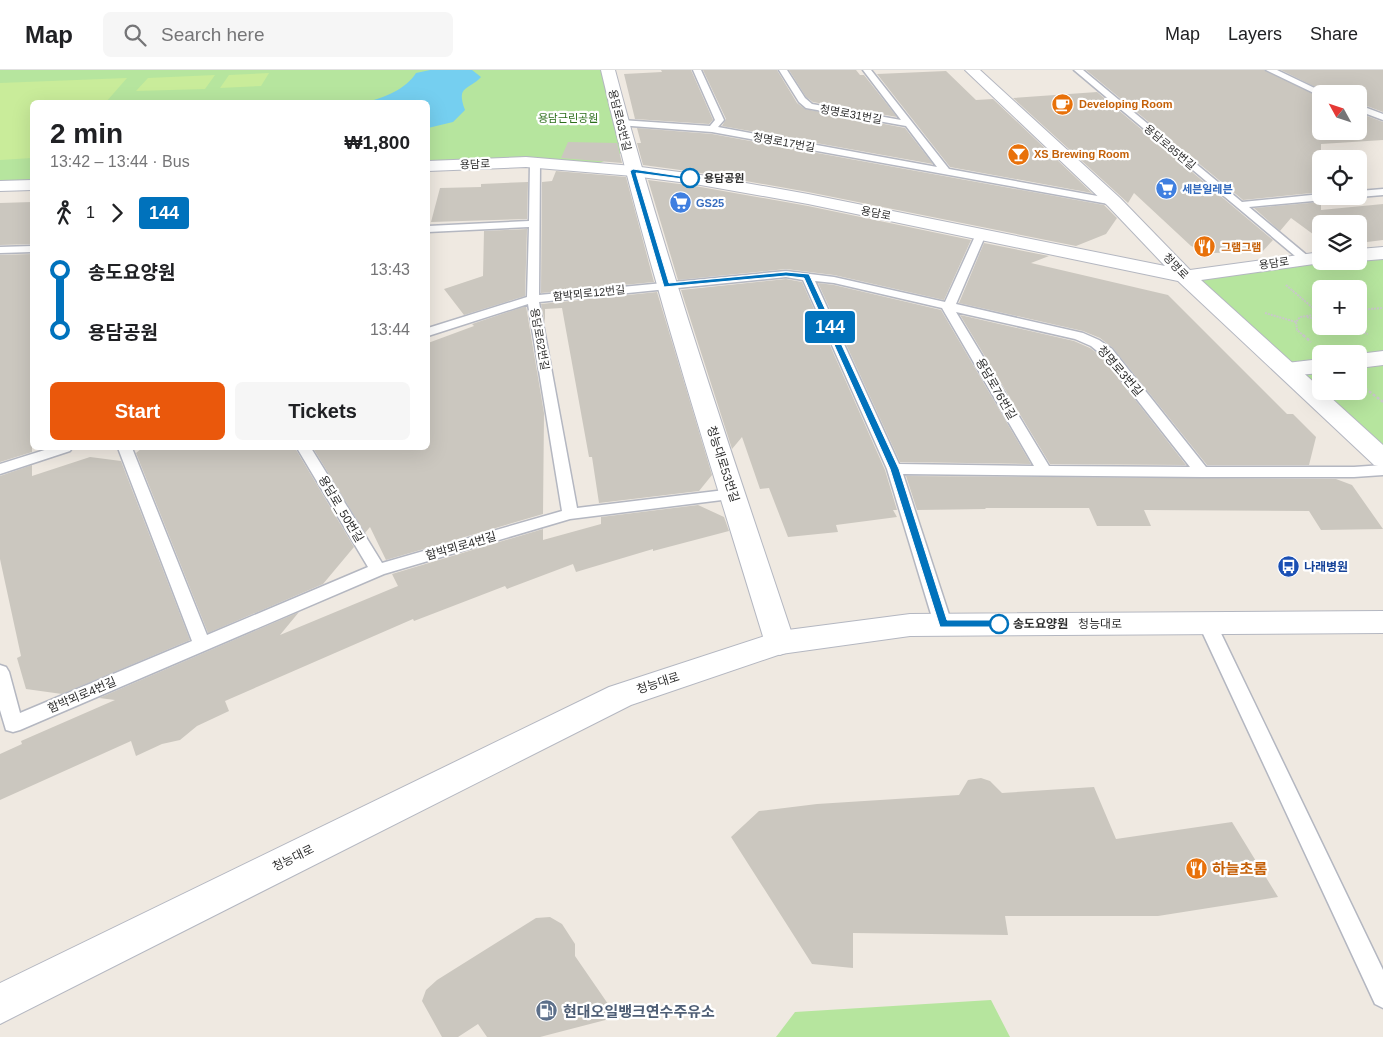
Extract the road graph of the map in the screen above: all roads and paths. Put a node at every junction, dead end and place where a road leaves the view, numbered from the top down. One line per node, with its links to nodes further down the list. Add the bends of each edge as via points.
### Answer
1 (608, 70): 11 (street, 용담로63번길)
2 (697, 70): 13 (lane, via 720,120)
3 (783, 70): 12 (lane, 청명로31번길, via 808,106)
4 (867, 70): 12 (lane)
5 (972, 70): 23 (street, 청명로)
6 (1078, 70): 24 (lane, 용담로85번길)
7 (1270, 70): 8 (lane)
8 (1312, 89)
9 (1368, 111): 10 (lane)
10 (1383, 117)
11 (621, 123): 13 (lane, 청명로17번길); 16 (street, 용담로63번길)
12 (908, 124): 17 (lane)
13 (712, 129): 17 (lane, 청명로17번길)
14 (535, 163): 15 (street, 용담로); 16 (street, 용담로); 25 (lane, 용담로62번길)
15 (430, 166)
16 (633, 171): 27 (street, 용담로, via 695,179); 37 (street, 청능대로53번길)
17 (945, 171): 23 (lane, 청명로17번길)
18 (30, 185): 19 (street)
19 (0, 186)
20 (1383, 192): 21 (lane)
21 (1367, 193)
22 (1312, 198): 24 (lane)
23 (1114, 202): 36 (street, 청명로)
24 (1239, 205): 32 (lane, 용담로85번길)
25 (534, 224): 26 (lane); 38 (lane, 용담로62번길)
26 (430, 229)
27 (981, 234): 36 (street, 용담로); 40 (lane)
28 (30, 249): 29 (lane)
29 (0, 250)
30 (1383, 253): 31 (street)
31 (1367, 254)
32 (1312, 258)
33 (1312, 259): 34 (street, 용담로)
34 (1263, 265): 36 (street, 용담로); 39 (path)
35 (807, 276): 37 (lane, via 786,274); 40 (lane); 61 (lane)
36 (1184, 276): 53 (street, 청명로)
37 (666, 285): 38 (lane, 함박뫼로12번길); 65 (street, 청능대로53번길)
38 (533, 299): 47 (lane, 함박뫼로12번길); 66 (lane, 용담로62번길)
39 (1312, 307)
40 (948, 308): 62 (lane, 용담로76번길); 64 (lane, 청명로3번길, via 1079,336 1095,343 1107,352)
41 (1382, 308): 42 (path)
42 (1367, 309)
43 (1312, 315): 44 (path)
44 (1305, 316): 45 (path); 46 (path, via 1296,322)
45 (1312, 318)
46 (1297, 330)
47 (430, 331)
48 (1367, 333): 49 (path)
49 (1375, 335)
50 (1383, 358): 51 (street)
51 (1367, 360)
52 (1312, 367): 53 (street)
53 (1286, 369): 59 (street, 청명로)
54 (1367, 389): 55 (path)
55 (1383, 402)
56 (59, 450): 60 (lane)
57 (126, 450): 72 (lane)
58 (305, 450): 67 (lane, 용담로_50번길)
59 (1383, 459)
60 (0, 469)
61 (894, 469): 62 (lane); 70 (lane)
62 (1044, 470): 64 (lane)
63 (1383, 470): 64 (lane)
64 (1202, 472)
65 (733, 494): 66 (lane, 함박뫼로4번길); 71 (street, 청능대로53번길)
66 (570, 514): 67 (lane, 함박뫼로4번길)
67 (378, 570): 72 (lane, 함박뫼로4번길)
68 (1383, 622): 69 (street, 청능대로)
69 (1207, 623): 70 (street, 청능대로); 74 (lane)
70 (944, 624): 71 (street, 청능대로, via 910,625)
71 (780, 643): 75 (street, 청능대로, via 620,696)
72 (202, 644): 73 (lane, 함박뫼로4번길, via 13,724)
73 (0, 672)
74 (1383, 996)
75 (0, 1004)

